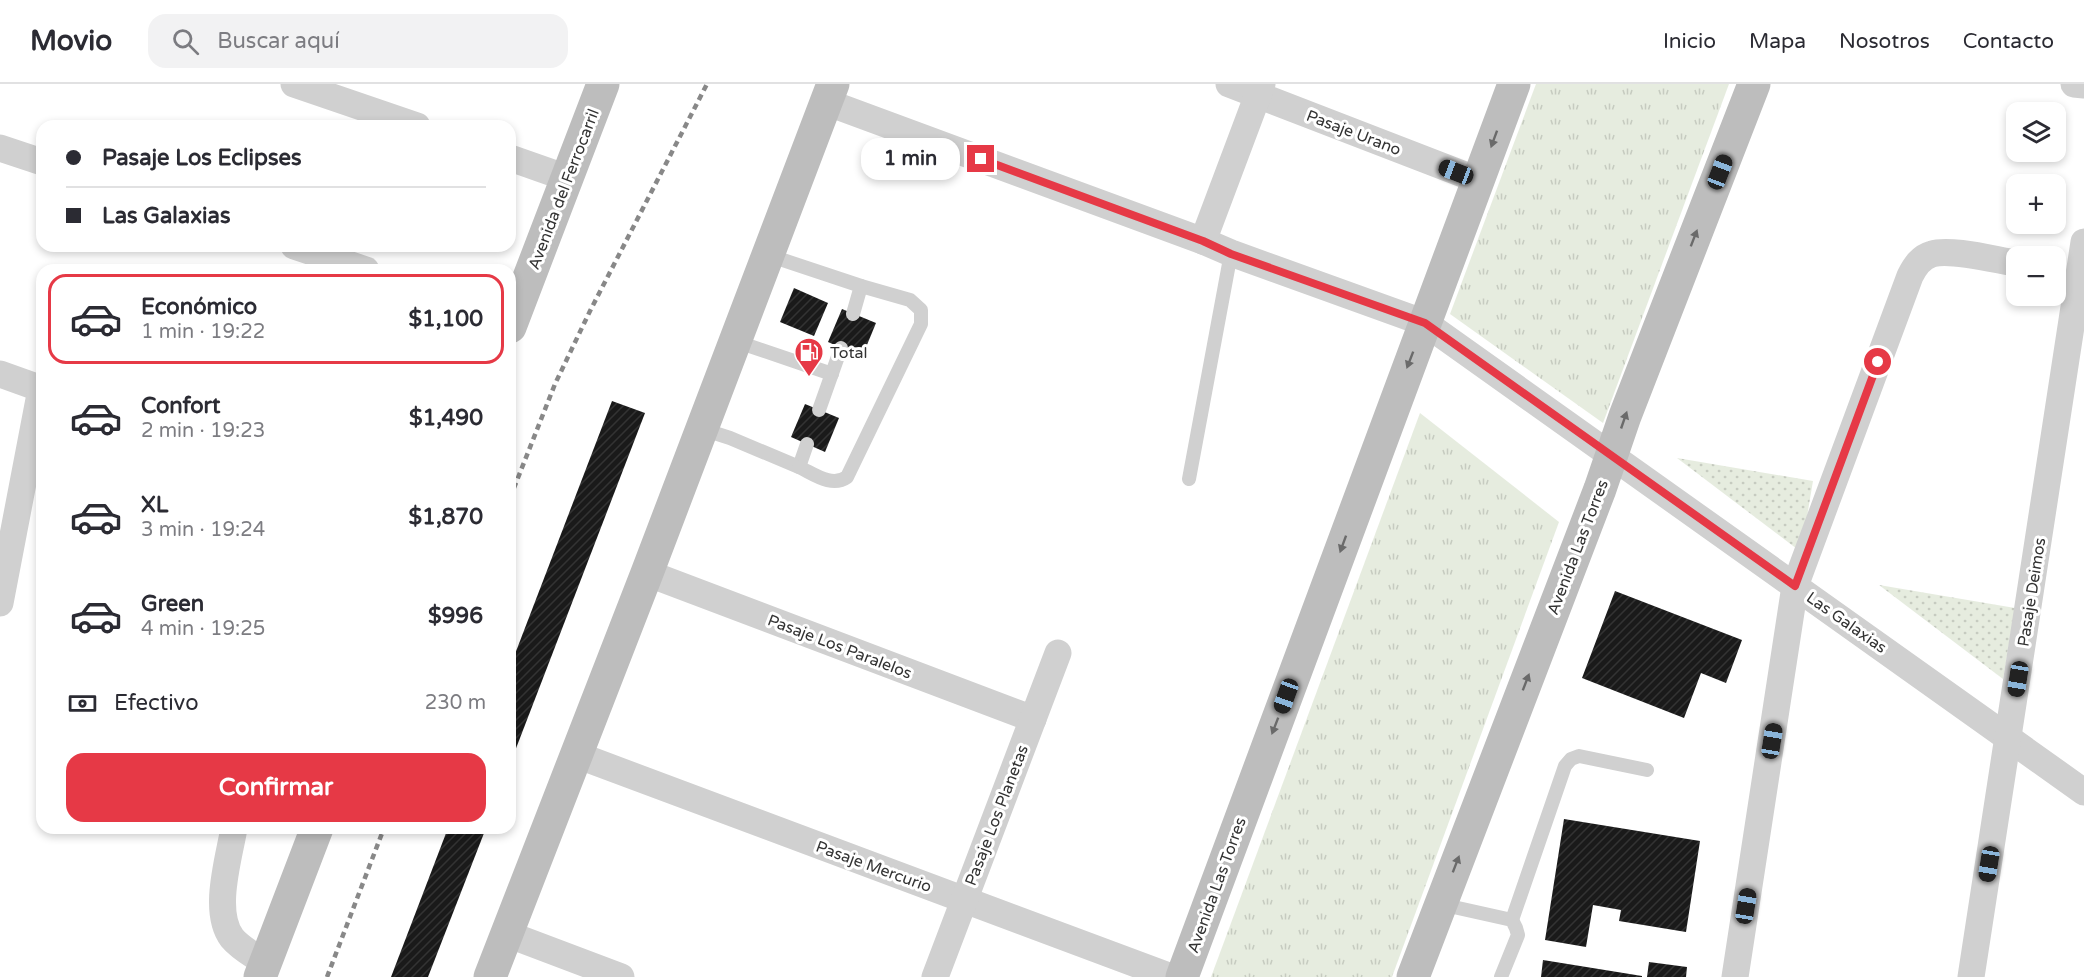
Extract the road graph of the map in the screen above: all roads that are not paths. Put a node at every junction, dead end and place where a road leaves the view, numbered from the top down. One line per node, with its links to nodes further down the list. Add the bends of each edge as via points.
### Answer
1 (294, 84): 10 (street)
2 (603, 84): 14 (street, Avenida del Ferrocarril)
3 (1229, 84): 8 (street, Pasaje Urano)
4 (1514, 84): 15 (street, Avenida Las Torres, one-way to 15)
5 (1754, 84): 37 (street, Avenida Las Torres, one-way to 5)
6 (2074, 84): 7 (street)
7 (2084, 86)
8 (1260, 90): 15 (street, Pasaje Urano); 16 (street)
9 (830, 93): 16 (street, Las Galaxias); 20 (street)
10 (399, 120)
11 (0, 148): 12 (street)
12 (36, 160)
13 (516, 160): 14 (street)
14 (567, 178): 25 (street, Avenida del Ferrocarril)
15 (1478, 180): 27 (street, Avenida Las Torres)
16 (1203, 241): 19 (street, Las Galaxias)
17 (2084, 242): 23 (street, Pasaje Deimos)
18 (312, 252): 22 (street)
19 (1231, 254): 27 (street, Las Galaxias); 39 (lane)
20 (768, 255): 24 (lane); 28 (street)
21 (2006, 262): 41 (street, via 1942,252 1915,266)
22 (348, 264)
23 (2067, 271): 45 (street, Pasaje Deimos)
24 (861, 285): 26 (lane); 38 (lane, via 910,300 921,310 921,324 847,477 830,482)
25 (516, 308)
26 (854, 314)
27 (1425, 323): 37 (street, Las Galaxias); 60 (street, Avenida Las Torres, one-way to 60)
28 (735, 340): 30 (lane); 35 (street)
29 (841, 348): 30 (lane)
30 (832, 374): 33 (lane)
31 (0, 375): 32 (street)
32 (36, 387)
33 (819, 410)
34 (36, 420): 42 (street)
35 (702, 429): 38 (lane); 40 (street)
36 (807, 444): 38 (lane)
37 (1612, 456): 41 (street, Las Galaxias); 52 (street, Avenida Las Torres, one-way to 37)
38 (799, 466)
39 (1190, 479)
40 (647, 573): 44 (street, Pasaje Los Paralelos); 46 (street)
41 (1795, 586): 45 (street, Las Galaxias); 63 (street)
42 (0, 603)
43 (1058, 653): 44 (street, Pasaje Los Planetas)
44 (1033, 719): 51 (street, Pasaje Los Planetas)
45 (2008, 738): 48 (street, Las Galaxias); 64 (street, Pasaje Deimos)
46 (576, 755): 51 (street, Pasaje Mercurio); 54 (street)
47 (1647, 770): 53 (lane, via 1579,756 1571,759 1565,766)
48 (2084, 792)
49 (233, 834): 55 (street, via 222,903 227,930)
50 (315, 834): 55 (street)
51 (964, 900): 58 (street, Pasaje Los Planetas); 59 (street, Pasaje Mercurio)
52 (1440, 904): 53 (lane); 61 (street, Avenida Las Torres)
53 (1512, 920): 62 (lane, via 1518,935)
54 (507, 934): 56 (street); 57 (street)
55 (263, 970)
56 (490, 977)
57 (621, 977)
58 (935, 977)
59 (1171, 977)
60 (1182, 977)
61 (1413, 977)
62 (1501, 977)
63 (1735, 977)
64 (1971, 977)

